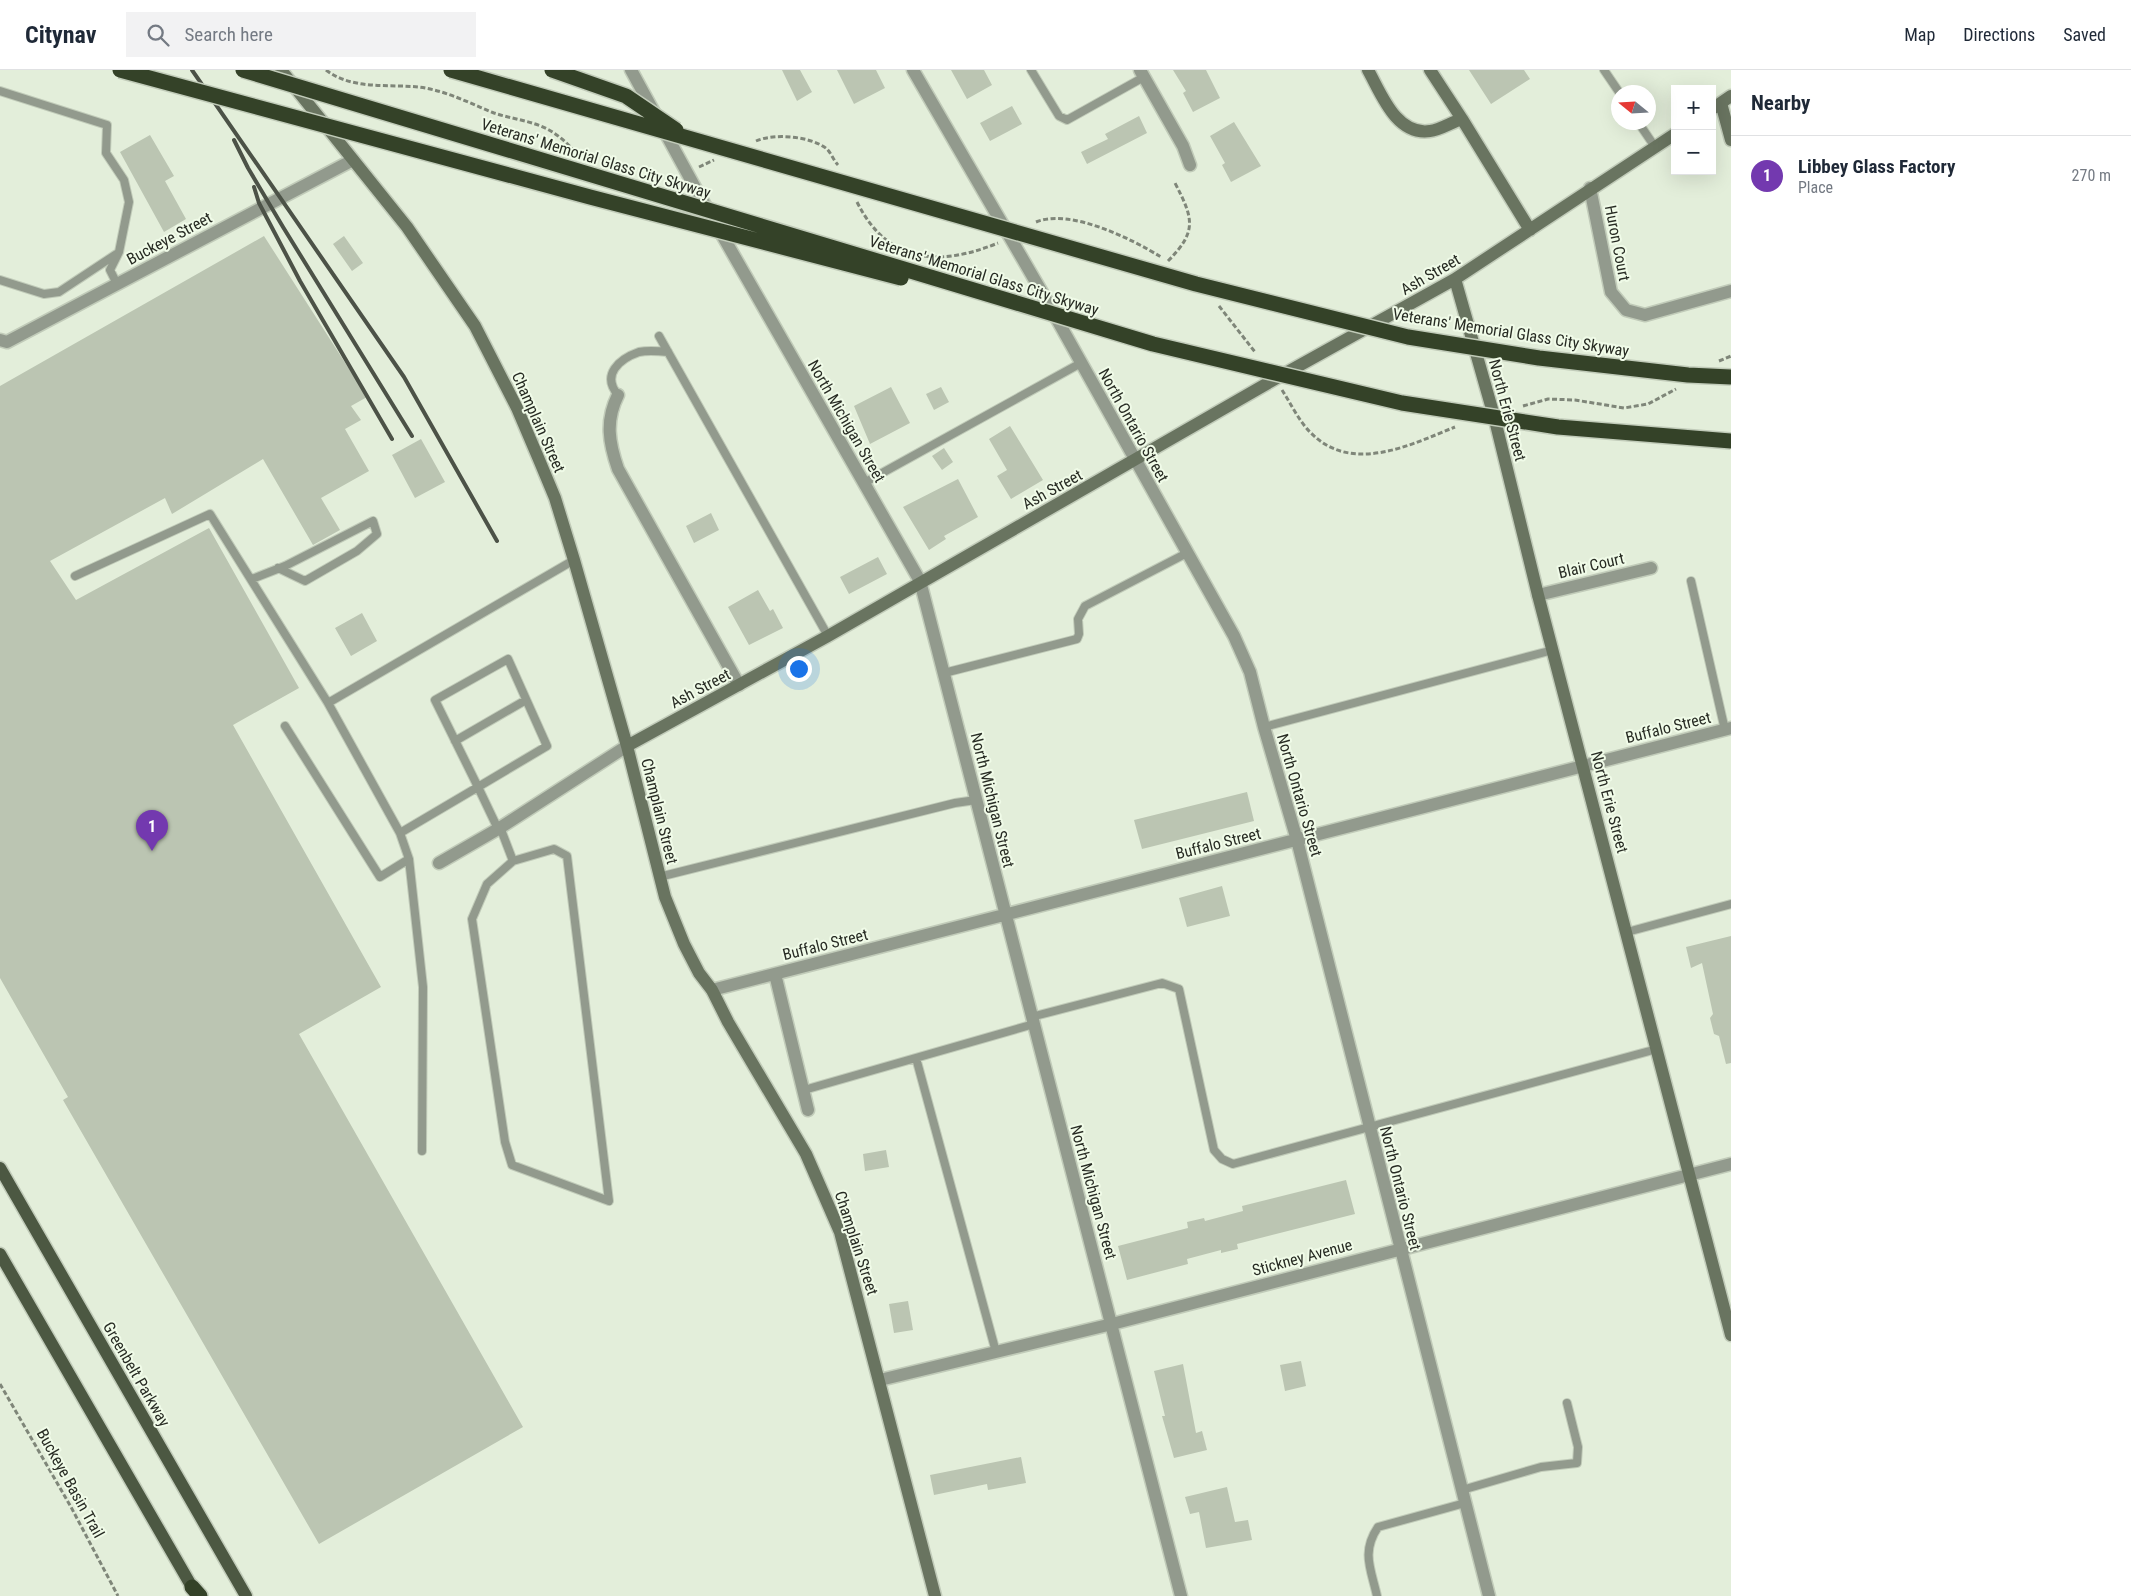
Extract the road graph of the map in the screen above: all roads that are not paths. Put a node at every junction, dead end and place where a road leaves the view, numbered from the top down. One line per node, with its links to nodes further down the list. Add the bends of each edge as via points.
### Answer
1 (120, 70): 33 (highway, bridge, via 580,195)
2 (243, 70): 33 (highway, Veterans' Memorial Glass City Skyway, bridge)
3 (281, 70): 22 (street, Champlain Street, bridge)
4 (451, 70): 19 (highway, Veterans' Memorial Glass City Skyway, bridge)
5 (552, 70): 19 (highway, bridge, via 626,96)
6 (630, 70): 40 (street, North Michigan Street)
7 (914, 70): 35 (street, North Ontario Street)
8 (1031, 70): 12 (lane, via 1059,116 1068,120)
9 (1368, 70): 16 (street, via 1394,115 1411,129 1430,131)
10 (1430, 70): 16 (street)
11 (1604, 70): 13 (lane)
12 (1142, 73): 23 (street, via 1183,146)
13 (1614, 85)
14 (0, 91): 26 (lane, via 107,125 106,153 124,180 129,202)
15 (1722, 103): 20 (street)
16 (1462, 119): 25 (street)
17 (1643, 130): 21 (lane)
18 (1671, 136): 21 (street, Ash Street)
19 (688, 138): 36 (highway, Veterans' Memorial Glass City Skyway, bridge, via 1196,284 1408,337 1539,358)
20 (1731, 140)
21 (1654, 147): 24 (street, Ash Street)
22 (353, 160): 29 (street, Buckeye Street); 42 (street, Champlain Street, via 407,227 475,326 517,408 540,462)
23 (1190, 166)
24 (1590, 188): 25 (street, Ash Street); 30 (street, Huron Court, via 1611,292 1626,310 1645,315)
25 (1530, 230): 27 (street, Ash Street)
26 (119, 252): 28 (lane, via 59,292 44,294); 29 (lane, via 110,270)
27 (1455, 279): 39 (street, Ash Street); 49 (street, North Erie Street, via 1494,416)
28 (0, 280)
29 (117, 284): 32 (street, Buckeye Street, via 7,342)
30 (1731, 291)
31 (659, 336): 34 (lane)
32 (0, 340)
33 (1153, 344): 38 (highway, Veterans' Memorial Glass City Skyway, bridge, via 1402,403 1558,427)
34 (668, 352): 37 (lane, via 640,352 615,367 610,378 611,387); 50 (lane)
35 (1081, 363): 39 (street, North Ontario Street); 40 (lane)
36 (1731, 377)
37 (618, 395): 53 (street, via 609,426 609,444 618,469)
38 (1731, 441)
39 (1135, 461): 41 (street, North Ontario Street); 47 (street, Ash Street)
40 (864, 483): 47 (street, North Michigan Street)
41 (1187, 553): 52 (lane, via 1085,606 1078,619 1077,639); 57 (street, North Ontario Street, via 1234,636 1250,672)
42 (574, 560): 55 (lane); 60 (street, Champlain Street)
43 (278, 568): 43 (lane, via 285,566 373,521 377,534 357,551 305,581); 46 (lane)
44 (1652, 568): 49 (street, Blair Court)
45 (75, 576): 46 (lane, via 210,514)
46 (252, 580): 55 (lane)
47 (920, 581): 50 (street, Ash Street); 52 (street, North Michigan Street)
48 (1691, 581): 58 (lane)
49 (1538, 595): 51 (street, North Erie Street)
50 (828, 636): 53 (street, Ash Street)
51 (1552, 650): 57 (lane); 61 (street, North Erie Street)
52 (944, 673): 63 (street, North Michigan Street)
53 (739, 685): 60 (street, Ash Street)
54 (526, 700): 59 (lane); 59 (lane, via 508,660 435,700); 62 (lane, via 547,746)
55 (328, 703): 65 (lane)
56 (285, 726): 67 (lane, via 380,877)
57 (1264, 728): 66 (street, North Ontario Street)
58 (1728, 729): 61 (street, Buffalo Street)
59 (455, 741): 62 (lane)
60 (627, 746): 64 (street, Ash Street); 70 (street, Champlain Street)
61 (1584, 766): 66 (street, Buffalo Street); 73 (street, North Erie Street)
62 (478, 787): 64 (lane); 65 (lane)
63 (976, 800): 70 (lane); 72 (street, North Michigan Street)
64 (499, 828): 68 (lane); 69 (street, Ash Street)
65 (400, 833): 67 (lane)
66 (1297, 840): 72 (street, Buffalo Street); 81 (street, North Ontario Street)
67 (408, 859): 82 (lane, via 423,988)
68 (514, 861): 68 (lane, via 488,884 472,919 505,1142 512,1165 609,1201 567,856 554,849)
69 (439, 863)
70 (659, 877): 75 (street, Champlain Street, via 684,944)
71 (1731, 904): 73 (lane)
72 (1005, 914): 74 (street, Buffalo Street); 76 (street, North Michigan Street)
73 (1627, 932): 77 (street, North Erie Street)
74 (775, 974): 75 (street, Buffalo Street); 79 (street)
75 (712, 990): 91 (street, Champlain Street, via 822,1187 840,1232)
76 (1032, 1021): 78 (lane); 81 (lane, via 1162,982 1179,989 1214,1150 1222,1160 1233,1164); 88 (street, North Michigan Street)
77 (1657, 1049): 81 (lane); 85 (street, North Erie Street)
78 (916, 1058): 79 (lane); 90 (lane)
79 (804, 1090): 80 (street)
80 (808, 1110)
81 (1369, 1126): 86 (street, North Ontario Street)
82 (422, 1151)
83 (1731, 1164): 85 (street, Stickney Avenue)
84 (0, 1168): 96 (main road, Greenbelt Parkway)
85 (1689, 1175): 86 (street, Stickney Avenue); 89 (street, North Erie Street)
86 (1400, 1248): 88 (street, Stickney Avenue); 93 (street, North Ontario Street)
87 (0, 1254): 95 (main road)
88 (1112, 1324): 90 (street, Stickney Avenue); 98 (street, North Michigan Street)
89 (1731, 1335)
90 (996, 1352): 91 (street, Stickney Avenue)
91 (880, 1380): 97 (street, Champlain Street)
92 (1566, 1403): 93 (lane, via 1578,1447 1577,1463 1541,1467)
93 (1462, 1490): 94 (street, North Ontario Street)
94 (1465, 1503): 99 (lane, via 1378,1527 1367,1551); 100 (street, North Ontario Street)
95 (196, 1593)
96 (246, 1596)
97 (935, 1596)
98 (1181, 1596)
99 (1377, 1596)
100 (1489, 1596)

